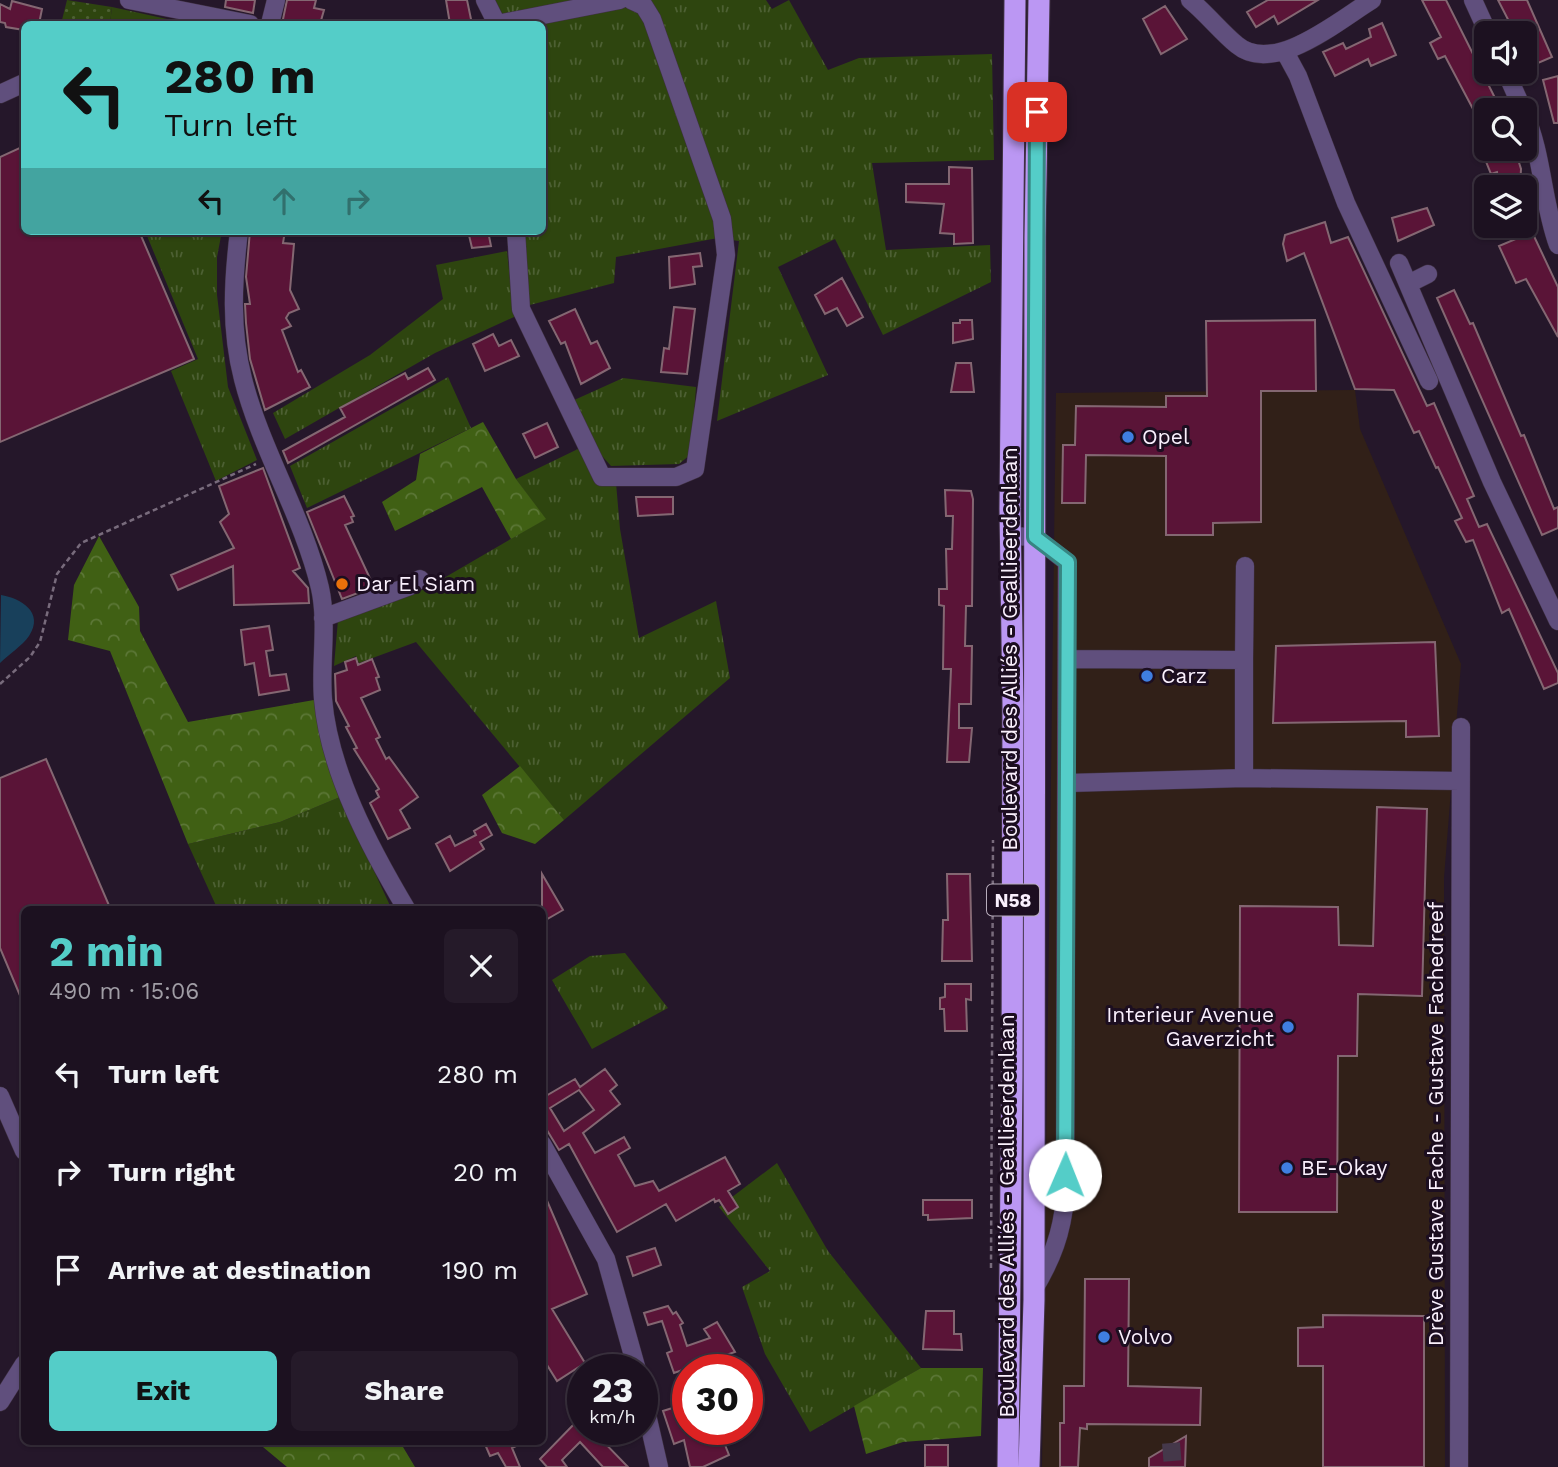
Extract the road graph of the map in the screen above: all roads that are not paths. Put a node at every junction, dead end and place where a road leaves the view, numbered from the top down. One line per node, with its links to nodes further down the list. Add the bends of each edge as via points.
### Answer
1 (276, 0): 12 (street)
2 (485, 0): 13 (street)
3 (620, 0): 14 (street)
4 (631, 0): 21 (street, via 644,6 652,19 725,238 695,468 676,477 602,477 521,310)
5 (1015, 0): 27 (highway, Boulevard des Alliés - Geallieerdenlaan / N58)
6 (1039, 0): 28 (highway, Boulevard des Alliés - Geallieerdenlaan / N58)
7 (1190, 0): 16 (street, via 1238,47 1260,56)
8 (1372, 0): 16 (street)
9 (1473, 0): 15 (street)
10 (141, 1): 11 (street)
11 (236, 21)
12 (271, 21)
13 (496, 21)
14 (512, 21)
15 (1483, 21)
16 (1285, 52): 26 (street, via 1346,203)
17 (21, 84): 18 (street)
18 (0, 94)
19 (1537, 149): 22 (street)
20 (239, 235): 33 (street, via 232,295 243,380 320,589)
21 (516, 235)
22 (1558, 245)
23 (1399, 263): 25 (street)
24 (1428, 274): 25 (street)
25 (1408, 284): 34 (street, via 1492,482)
26 (1429, 381)
27 (1010, 428): 28 (street); 29 (highway, Boulevard des Alliés - Geallieerdenlaan / N58)
28 (1034, 428): 30 (highway, Boulevard des Alliés - Geallieerdenlaan / N58)
29 (1010, 536): 30 (street); 51 (highway, Boulevard des Alliés - Geallieerdenlaan / N58)
30 (1035, 537): 35 (street, via 1068,562); 45 (highway, Boulevard des Alliés - Geallieerdenlaan / N58)
31 (1245, 566): 36 (street)
32 (420, 579): 33 (street)
33 (323, 618): 41 (street, via 323,699 329,745)
34 (1558, 621)
35 (1068, 659): 36 (street); 40 (street)
36 (1244, 660): 38 (street)
37 (1461, 727): 39 (street, Drève Gustave Fache - Gustave Fachedreef)
38 (1244, 778): 39 (street); 40 (street)
39 (1460, 781): 53 (street, Drève Gustave Fache - Gustave Fachedreef)
40 (1068, 783): 45 (street, via 1065,1198 1062,1229 1051,1261)
41 (405, 906)
42 (0, 1096): 43 (street)
43 (21, 1144)
44 (546, 1151): 46 (street, via 606,1259)
45 (1034, 1289): 52 (highway, Boulevard des Alliés - Geallieerdenlaan / N58)
46 (633, 1354)
47 (21, 1369): 48 (street)
48 (0, 1402)
49 (654, 1445): 50 (street)
50 (659, 1467)
51 (1008, 1467)
52 (1029, 1467)
53 (1459, 1467)

